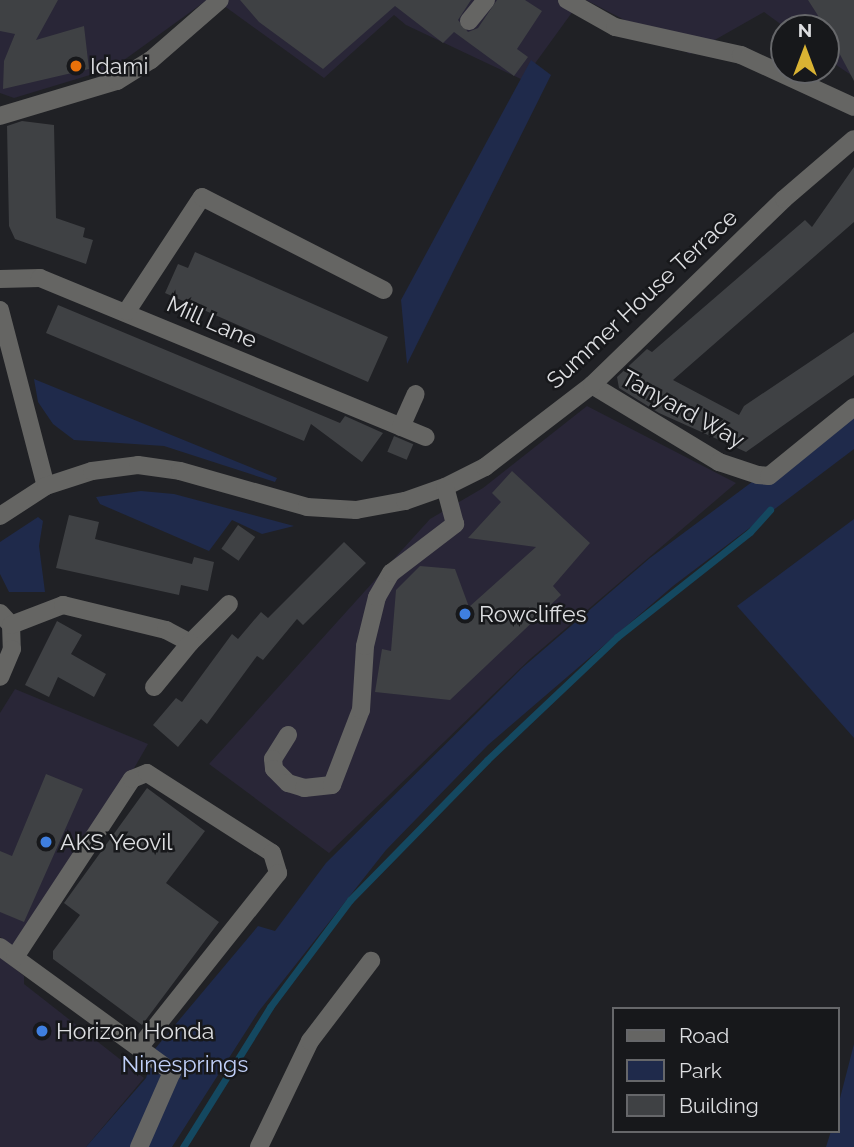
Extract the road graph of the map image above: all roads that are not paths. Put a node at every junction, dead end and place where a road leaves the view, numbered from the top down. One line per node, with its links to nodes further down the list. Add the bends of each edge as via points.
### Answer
1 (219, 0): 6 (street, via 151,60 117,81)
2 (486, 0): 4 (street)
3 (567, 0): 5 (street, via 615,27 741,55)
4 (469, 21)
5 (854, 107)
6 (4, 111)
7 (854, 139): 12 (street, Summer House Terrace, via 784,199)
8 (0, 279): 11 (street, Mill Lane, via 40,278)
9 (384, 290): 11 (street, via 202,197)
10 (0, 310): 17 (street)
11 (127, 311): 15 (street, Mill Lane)
12 (592, 384): 14 (street, Tanyard Way, via 719,462 758,475 769,475); 18 (street, Summer House Terrace, via 485,467)
13 (416, 394): 15 (street)
14 (854, 407)
15 (401, 427): 16 (street, Mill Lane)
16 (425, 437)
17 (46, 486): 18 (street, Summer House Terrace, via 92,471 138,465 180,471 307,507 356,510 405,501); 19 (street, Summer House Terrace)
18 (445, 487): 25 (street, via 455,524 391,573 377,597 365,646 361,710 332,785 304,788 288,783 274,769 273,759)
19 (0, 516)
20 (229, 604): 22 (street)
21 (6, 619): 22 (street, via 63,605 166,629); 23 (street, via 12,649)
22 (190, 643): 24 (street)
23 (0, 677)
24 (154, 687)
25 (288, 735)
26 (7, 952): 28 (street); 28 (street, via 132,779 147,773 272,853 278,873)
27 (371, 961): 30 (street, via 310,1041)
28 (139, 1048): 29 (street, via 172,1072)
29 (139, 1147)
30 (259, 1147)

